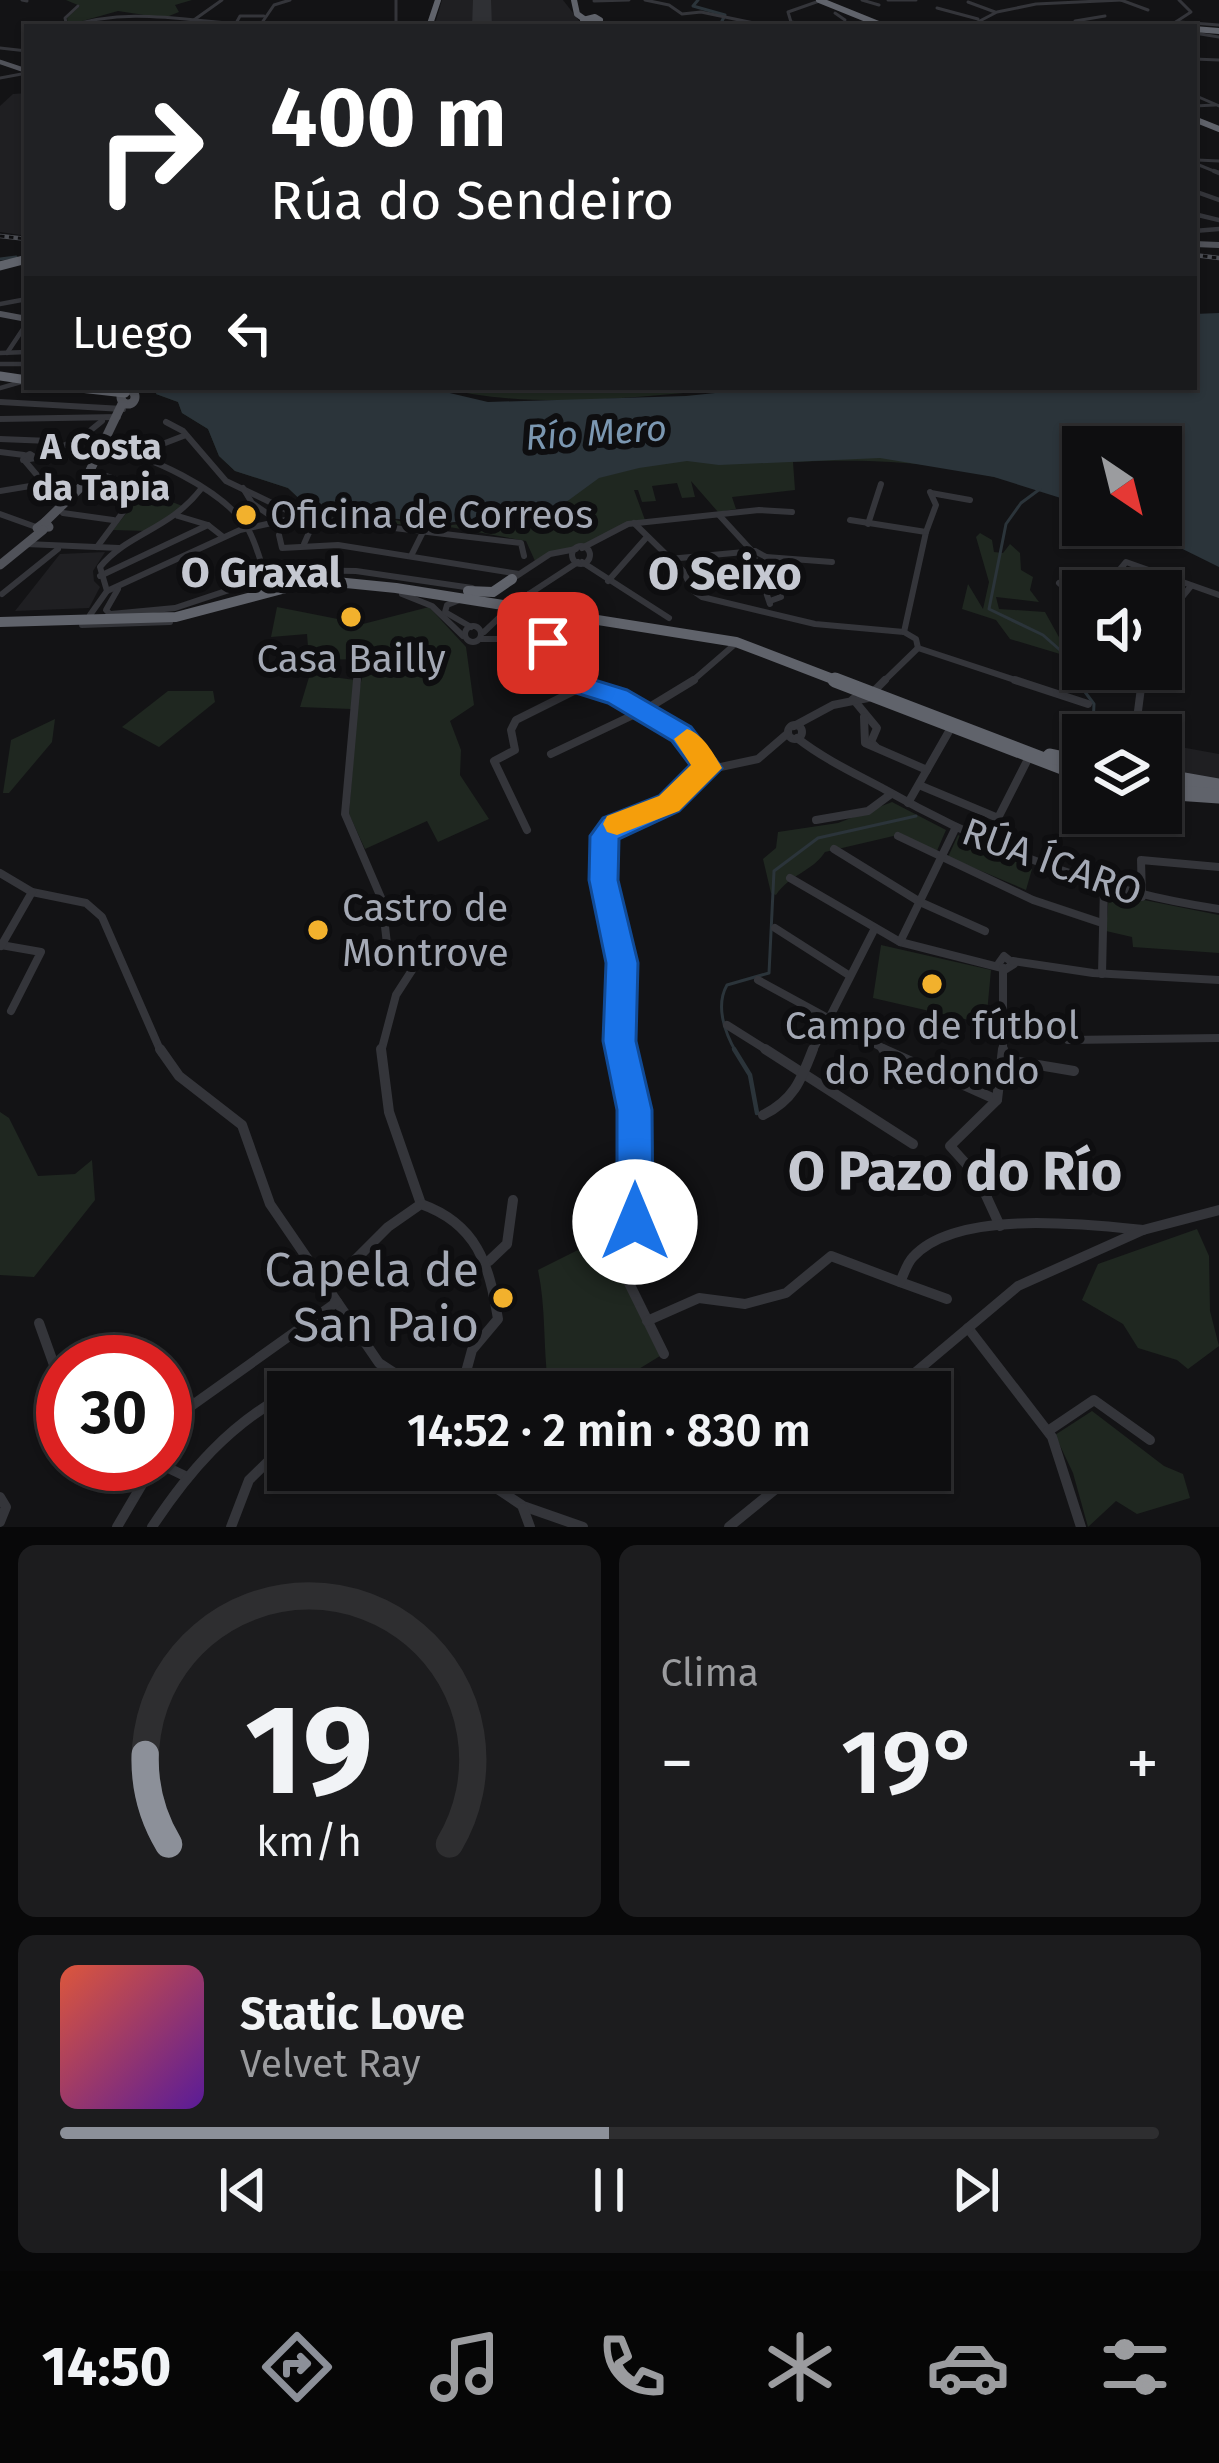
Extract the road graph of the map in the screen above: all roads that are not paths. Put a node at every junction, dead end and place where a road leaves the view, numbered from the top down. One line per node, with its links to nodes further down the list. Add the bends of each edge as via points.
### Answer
1 (222, 0): 28 (street)
2 (290, 0): 23 (street)
3 (574, 0): 26 (highway)
4 (594, 0): 5 (street); 26 (highway)
5 (628, 0)
6 (645, 0): 37 (street, via 682,14)
7 (820, 0): 29 (street, via 788,13); 41 (highway)
8 (862, 0): 15 (street)
9 (888, 0): 10 (street)
10 (916, 0)
11 (1121, 0): 14 (street); 19 (street)
12 (1179, 0): 43 (street, via 1192,12)
13 (968, 2): 20 (street)
14 (1060, 2): 20 (street); 42 (street)
15 (879, 5)
16 (79, 7): 31 (street)
17 (937, 8): 22 (street)
18 (950, 9): 22 (street)
19 (1148, 10)
20 (997, 12): 27 (street)
21 (835, 13): 40 (street)
22 (963, 15): 27 (street)
23 (264, 16): 34 (street, via 240,16); 35 (street)
24 (1105, 16): 42 (street)
25 (892, 19): 41 (street)
26 (591, 20)
27 (976, 21)
28 (191, 22): 32 (street, via 122,12); 33 (street)
29 (791, 22): 38 (street); 39 (street)
30 (362, 23): 36 (street)
31 (66, 24)
32 (78, 24)
33 (214, 24)
34 (237, 24)
35 (260, 24)
36 (365, 24)
37 (759, 24)
38 (787, 24)
39 (804, 24)
40 (846, 24): 41 (street)
41 (878, 24)
42 (1076, 24)
43 (1174, 24)
44 (1216, 93): 45 (street)
45 (1197, 95)
46 (1219, 174): 47 (street)
47 (1204, 179)
48 (24, 325): 49 (street)
49 (4, 353)
50 (85, 390): 51 (highway)
51 (125, 398): 53 (street); 56 (street); 61 (main road); 61 (main road)
52 (0, 402): 53 (street)
53 (12, 403): 55 (street)
54 (66, 419): 55 (street); 56 (street); 60 (street)
55 (1, 421)
56 (103, 421): 64 (street)
57 (166, 422): 58 (street)
58 (188, 435): 63 (street); 69 (street, via 213,471)
59 (0, 439): 60 (street)
60 (50, 441): 64 (street)
61 (105, 448): 63 (street); 66 (main road)
62 (0, 452): 65 (street)
63 (139, 453): 70 (street)
64 (38, 456): 65 (street)
65 (26, 459): 67 (street)
66 (90, 478): 72 (street); 72 (street, via 141,488); 75 (main road)
67 (48, 483): 71 (street); 75 (street)
68 (881, 484): 85 (street)
69 (243, 488): 73 (street); 73 (street, via 264,511)
70 (201, 489): 79 (street); 87 (street)
71 (0, 491)
72 (132, 499): 82 (street)
73 (278, 499): 80 (street)
74 (970, 500): 90 (street, via 931,493 936,505)
75 (63, 510): 82 (street); 88 (main road)
76 (792, 512): 78 (street)
77 (0, 514): 88 (street)
78 (718, 514): 84 (street); 98 (street)
79 (178, 516): 86 (street); 95 (street)
80 (301, 517): 81 (street); 87 (street)
81 (315, 519): 89 (street); 94 (street)
82 (113, 520): 96 (street)
83 (850, 520): 85 (street)
84 (634, 523): 93 (street); 103 (street)
85 (868, 524): 90 (street)
86 (208, 525): 92 (street); 100 (street)
87 (248, 527): 92 (street); 113 (street)
88 (38, 530): 97 (street); 106 (main road)
89 (424, 530): 101 (street); 102 (street, via 521,543)
90 (926, 532): 134 (street)
91 (279, 535): 94 (street, via 282,548)
92 (222, 536): 121 (street)
93 (646, 538): 105 (street); 114 (street)
94 (304, 544): 101 (street)
95 (124, 546): 96 (street); 100 (street); 112 (street, via 100,566)
96 (97, 547): 97 (street)
97 (60, 548): 119 (street)
98 (752, 551): 104 (street); 105 (street); 127 (street)
99 (549, 555): 103 (street); 108 (street); 111 (street)
100 (140, 556): 112 (street)
101 (411, 556): 111 (street)
102 (524, 556): 108 (street); 111 (street)
103 (580, 556): 114 (street); 133 (street, bridge)
104 (766, 557): 107 (street); 127 (street, via 781,597)
105 (669, 560): 129 (street, via 702,597)
106 (0, 562)
107 (832, 562)
108 (532, 565): 111 (street)
109 (1119, 570): 110 (street, via 1126,562)
110 (1148, 570)
111 (511, 574): 113 (street, via 485,589 315,568); 122 (highway, via 508,586 488,593)
112 (100, 576): 123 (street)
113 (266, 577): 130 (street, via 175,608)
114 (608, 580): 131 (street)
115 (0, 582): 119 (street)
116 (1059, 583): 118 (street)
117 (1182, 583): 120 (street)
118 (1062, 585)
119 (11, 586): 124 (street)
120 (1191, 586): 125 (street); 126 (street)
121 (118, 589): 123 (street); 130 (street)
122 (404, 589): 128 (street); 130 (street, via 307,584 186,619); 130 (highway, via 300,577 184,611); 133 (street, via 470,641); 135 (highway, via 686,626)
123 (107, 591): 130 (street)
124 (2, 594)
125 (1219, 596)
126 (1182, 597)
127 (770, 601): 129 (street)
128 (457, 602): 133 (street, via 446,612); 135 (street)
129 (766, 613): 134 (street)
130 (99, 617): 132 (highway); 137 (highway, via 154,620 331,580 698,633)
131 (669, 618): 135 (highway)
132 (0, 622)
133 (480, 632): 139 (street, via 544,639 555,666)
134 (904, 632): 136 (street)
135 (738, 642): 137 (street); 140 (highway); 144 (street, via 701,677)
136 (918, 648): 140 (street); 143 (street)
137 (781, 658): 141 (highway); 142 (highway)
138 (357, 678): 196 (street, via 345,814 382,900 387,944 416,964 388,1005 380,1034 388,1123)
139 (580, 688): 144 (street, via 613,694); 161 (street, via 517,720 515,750 494,761)
140 (876, 689): 149 (highway)
141 (855, 696): 142 (street); 146 (street); 152 (street, via 863,740)
142 (893, 702): 145 (highway)
143 (1088, 704)
144 (642, 712): 147 (street); 151 (street, via 692,742)
145 (953, 725): 148 (highway); 152 (street)
146 (797, 729): 151 (street, via 758,759); 156 (street, RÚA ÍCARO)
147 (551, 754)
148 (1029, 755): 150 (highway); 154 (street, via 998,818)
149 (1062, 759)
150 (1062, 767)
151 (708, 768): 205 (street, via 669,803 604,836 604,880 622,963 619,1041 634,1110 629,1283)
152 (927, 770): 154 (street)
153 (1182, 782): 155 (highway)
154 (919, 784): 158 (street)
155 (1215, 789): 157 (highway)
156 (891, 794): 158 (street, RÚA ÍCARO); 159 (street, via 868,811)
157 (1182, 795)
158 (908, 803): 160 (street, RÚA ÍCARO)
159 (816, 820)
160 (955, 829): 164 (street); 168 (street, RÚA ÍCARO)
161 (526, 830)
162 (898, 836): 164 (street)
163 (834, 850): 171 (street)
164 (941, 858): 171 (street); 173 (street)
165 (1219, 867): 170 (street, via 1141,860)
166 (0, 873): 169 (street)
167 (790, 878): 175 (street)
168 (1104, 886): 170 (street, RÚA ÍCARO); 173 (street)
169 (32, 892): 178 (street); 202 (street, via 86,903 102,917 162,1055 242,1125 270,1204)
170 (1142, 897): 172 (street, RÚA ÍCARO)
171 (920, 902): 176 (street); 177 (street)
172 (1219, 910)
173 (1102, 923): 181 (street)
174 (775, 928): 180 (street)
175 (874, 930): 177 (street); 180 (street)
176 (985, 931)
177 (900, 942): 179 (street)
178 (1, 946): 184 (street, via 41,952)
179 (1005, 964): 181 (street); 189 (street)
180 (847, 974): 185 (street)
181 (1102, 974): 183 (street)
182 (758, 980): 185 (street)
183 (1218, 982)
184 (11, 1011)
185 (824, 1021): 191 (street); 192 (street)
186 (727, 1025): 191 (street)
187 (1219, 1037): 188 (street)
188 (1067, 1040)
189 (1003, 1059): 190 (street); 192 (street)
190 (1074, 1071)
191 (804, 1073): 193 (street, via 792,1097); 194 (street)
192 (997, 1100): 198 (street, via 950,1146 976,1176)
193 (763, 1114)
194 (913, 1144)
195 (513, 1200): 200 (street, via 507,1244)
196 (421, 1204): 200 (street, via 464,1225); 202 (street)
197 (1218, 1211): 199 (street)
198 (1000, 1226): 199 (street); 201 (street, via 921,1246 902,1265)
199 (1144, 1229): 207 (street, via 1018,1286)
200 (489, 1261): 211 (street, via 498,1319 472,1344)
201 (900, 1282): 203 (street); 205 (street, via 831,1256 786,1294 745,1304 699,1298)
202 (327, 1288): 204 (street)
203 (947, 1299)
204 (337, 1302): 210 (street); 214 (street)
205 (647, 1321): 209 (street)
206 (39, 1322): 208 (street)
207 (968, 1328): 212 (street); 215 (street)
208 (44, 1335)
209 (664, 1354)
210 (391, 1371)
211 (463, 1371)
212 (917, 1371)
213 (267, 1405): 218 (street, via 242,1418)
214 (192, 1406)
215 (1048, 1431): 216 (street, via 1088,1400); 232 (street)
216 (1150, 1440)
217 (267, 1462): 228 (street, via 249,1480)
218 (192, 1469)
219 (140, 1491): 226 (street)
220 (175, 1491): 227 (street)
221 (504, 1491): 224 (street)
222 (773, 1491): 231 (street)
223 (3, 1502): 225 (street)
224 (523, 1506): 229 (street); 230 (street)
225 (0, 1522)
226 (117, 1527)
227 (152, 1527)
228 (231, 1527)
229 (530, 1527)
230 (583, 1527)
231 (729, 1527)
232 (1081, 1527)

